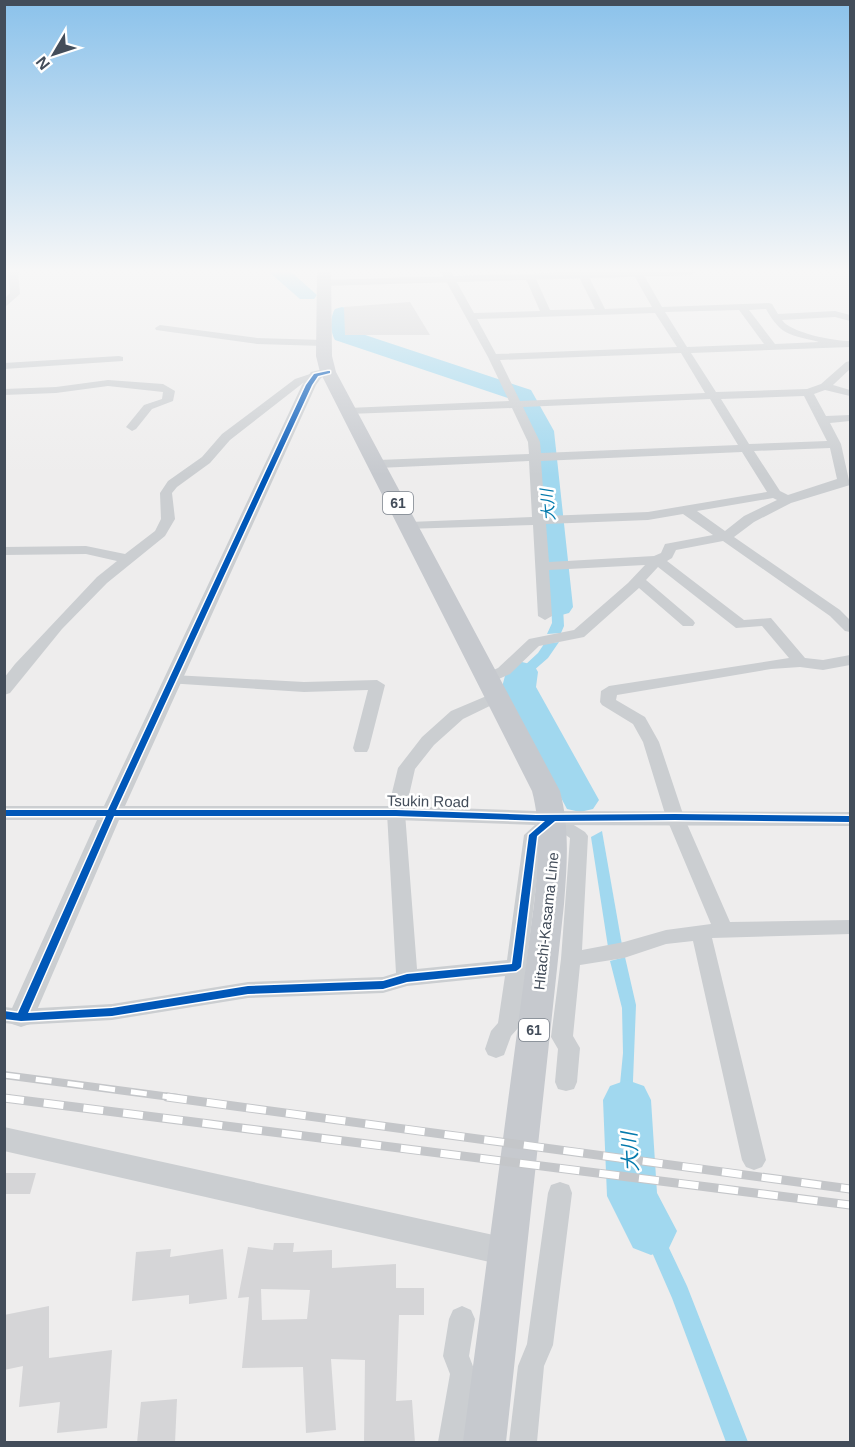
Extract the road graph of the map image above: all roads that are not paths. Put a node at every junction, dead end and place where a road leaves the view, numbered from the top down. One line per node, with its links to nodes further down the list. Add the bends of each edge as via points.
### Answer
1 (247, 340): 7 (street)
2 (324, 340): 7 (main road, Hitachi-Kasama Line / 61)
3 (484, 340): 12 (street)
4 (677, 340): 11 (street)
5 (766, 340): 10 (street)
6 (822, 340): 8 (street)
7 (324, 343): 16 (main road, Hitachi-Kasama Line / 61)
8 (839, 344): 9 (street); 10 (street)
9 (850, 344)
10 (771, 346): 11 (street)
11 (684, 350): 12 (street); 21 (street)
12 (493, 357): 22 (street)
13 (119, 359): 15 (street)
14 (850, 364): 17 (street)
15 (4, 366)
16 (322, 373): 23 (main road, Hitachi-Kasama Line / 61); 38 (street, via 299,381 172,484 166,493 168,519 160,533); 47 (street, via 309,385)
17 (825, 386): 18 (street); 20 (street)
18 (808, 392): 21 (street); 25 (street)
19 (4, 393): 26 (street, via 108,383 163,387 169,391 167,400 148,407)
20 (850, 393)
21 (713, 396): 22 (street); 28 (street)
22 (518, 398): 23 (street); 29 (street)
23 (348, 411): 30 (main road, Hitachi-Kasama Line / 61)
24 (850, 417): 25 (street)
25 (822, 420): 27 (street)
26 (132, 427)
27 (835, 444): 28 (street); 31 (street)
28 (746, 448): 29 (street); 32 (street)
29 (542, 457): 30 (street); 34 (street)
30 (378, 464): 35 (main road, Hitachi-Kasama Line / 61)
31 (848, 481): 32 (street)
32 (781, 497): 33 (street); 36 (street)
33 (686, 510): 34 (street, via 648,516); 36 (street)
34 (547, 520): 35 (street); 40 (street)
35 (409, 526): 48 (main road, Hitachi-Kasama Line / 61)
36 (725, 537): 39 (street, via 670,547 667,555); 44 (street, via 835,613)
37 (4, 551): 38 (street, via 86,550)
38 (128, 560): 49 (street, via 102,580 57,626)
39 (657, 560): 40 (street); 41 (street); 46 (street, via 741,625 766,621)
40 (551, 565): 42 (street)
41 (638, 580): 43 (street); 48 (street, via 579,634 534,642)
42 (545, 616)
43 (688, 623)
44 (850, 628)
45 (850, 660): 46 (street, via 823,665)
46 (800, 662): 54 (street, via 609,691 608,702 639,721 651,742)
47 (173, 680): 50 (street, via 304,687 377,685); 52 (street)
48 (491, 688): 53 (street, via 428,741 407,768); 55 (main road, Hitachi-Kasama Line / 61, via 546,791)
49 (4, 690)
50 (361, 748)
51 (4, 813): 52 (street, Tsukin Road)
52 (111, 813): 53 (street, Tsukin Road); 63 (street)
53 (396, 813): 55 (street, Tsukin Road); 62 (street)
54 (675, 817): 55 (street, Tsukin Road); 56 (street, Tsukin Road); 58 (street)
55 (553, 818): 60 (street, via 579,836); 61 (street, via 533,835); 69 (main road, Hitachi-Kasama Line / 61, via 549,904)
56 (850, 819)
57 (850, 927): 58 (street)
58 (724, 930): 59 (street)
59 (701, 933): 60 (street); 67 (street)
60 (571, 959): 65 (street, via 562,1037 569,1048)
61 (516, 967): 62 (street); 64 (street, via 508,1027 502,1031)
62 (407, 978): 63 (street, via 383,985 248,990 112,1012)
63 (13, 1016)
64 (496, 1048)
65 (566, 1082)
66 (4, 1139): 69 (street)
67 (754, 1160)
68 (560, 1193): 73 (street, via 540,1346 531,1366)
69 (507, 1252): 72 (main road, Hitachi-Kasama Line / 61)
70 (462, 1319): 71 (street, via 456,1356 463,1374)
71 (453, 1443)
72 (485, 1443)
73 (523, 1443)

